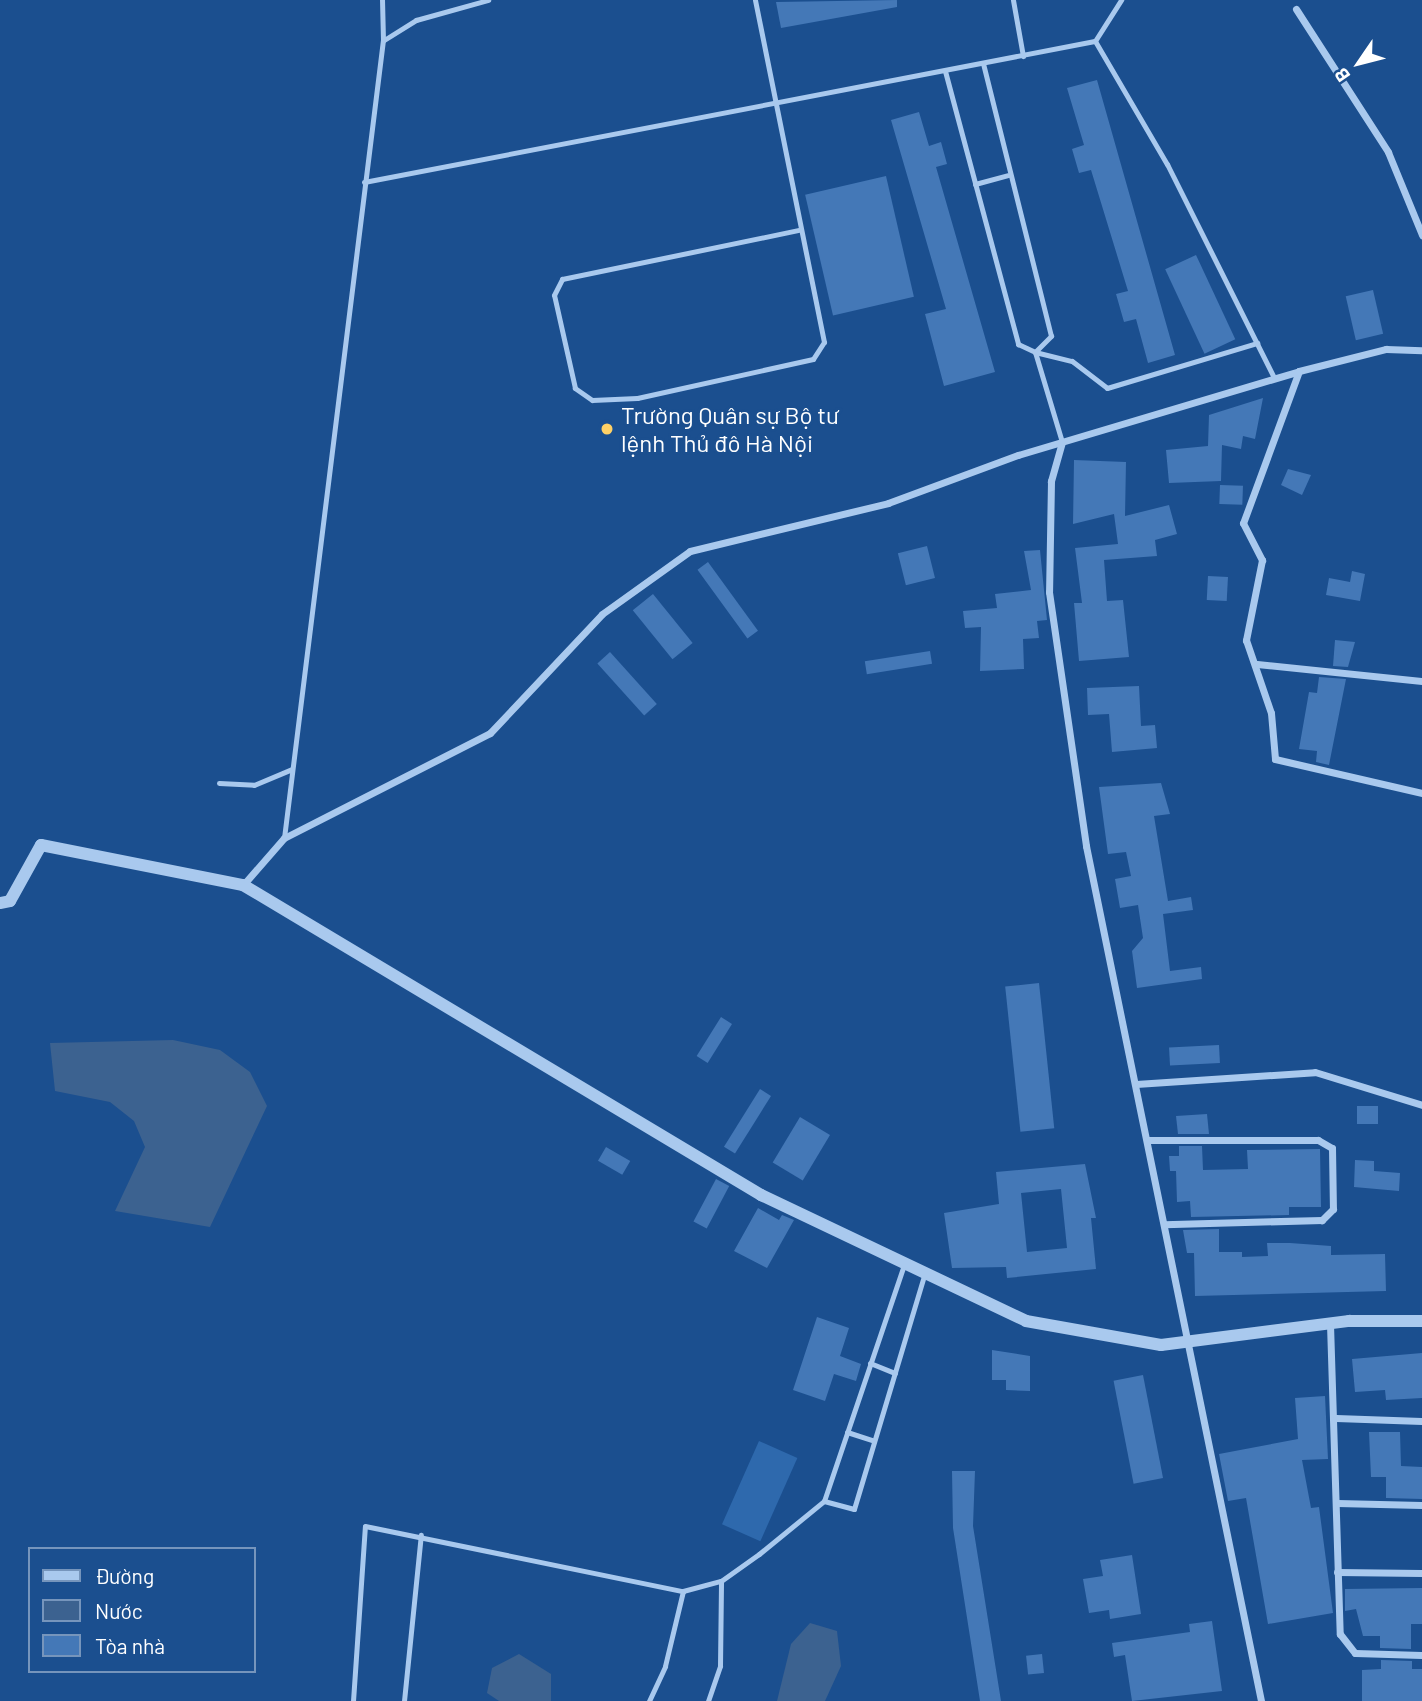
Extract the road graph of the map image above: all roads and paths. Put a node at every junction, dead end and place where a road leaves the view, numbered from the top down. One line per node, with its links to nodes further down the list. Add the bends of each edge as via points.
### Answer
1 (382, 0): 7 (lane)
2 (488, 0): 7 (lane, via 416,20)
3 (755, 0): 12 (lane)
4 (1013, 0): 9 (lane)
5 (1121, 0): 8 (lane)
6 (1296, 9): 17 (street, via 1388,152)
7 (383, 40): 14 (lane)
8 (1095, 41): 9 (lane); 18 (lane, via 1167,164)
9 (1023, 57): 10 (lane)
10 (983, 64): 11 (lane); 13 (lane)
11 (944, 71): 12 (lane); 15 (lane)
12 (775, 103): 14 (lane); 16 (lane)
13 (1009, 175): 15 (lane); 20 (lane, via 1051,335)
14 (364, 182): 26 (lane)
15 (975, 184): 20 (lane, via 1018,344)
16 (799, 230): 16 (lane, via 824,342 813,359 637,398 592,400 575,388 554,295 562,279)
17 (1422, 235)
18 (1257, 343): 20 (lane, via 1107,388 1072,361); 22 (lane)
19 (1422, 350): 21 (street, via 1386,349)
20 (1035, 352): 23 (lane)
21 (1299, 371): 22 (street); 24 (street, via 1243,523 1262,560 1246,628)
22 (1274, 378): 23 (street)
23 (1062, 442): 29 (street, via 888,503 690,551 602,614 490,733); 32 (street, via 1051,481 1049,592 1086,846)
24 (1257, 664): 25 (street); 28 (street, via 1275,759)
25 (1422, 681)
26 (292, 769): 27 (lane, via 254,785); 29 (lane)
27 (219, 783)
28 (1422, 793)
29 (284, 838): 30 (street)
30 (243, 886): 31 (street, via 41,845 10,901); 36 (street, via 761,1195)
31 (0, 903)
32 (1136, 1084): 33 (street, via 1315,1072); 34 (street)
33 (1422, 1105)
34 (1147, 1140): 35 (street); 35 (street, via 1318,1140 1332,1148 1333,1209 1322,1220)
35 (1164, 1224): 40 (street)
36 (904, 1264): 37 (street); 41 (lane)
37 (925, 1273): 40 (street, via 1027,1321); 42 (lane)
38 (1422, 1321): 39 (street)
39 (1330, 1324): 40 (street); 43 (street)
40 (1190, 1345): 60 (street)
41 (870, 1363): 42 (lane); 45 (lane)
42 (895, 1373): 46 (lane)
43 (1336, 1418): 44 (street); 48 (street)
44 (1422, 1421)
45 (847, 1432): 46 (lane); 47 (lane)
46 (874, 1441): 47 (lane, via 854,1509)
47 (824, 1501): 53 (lane)
48 (1337, 1503): 49 (street); 51 (street)
49 (1422, 1505)
50 (421, 1535): 54 (lane); 56 (lane, via 365,1526); 57 (lane)
51 (1337, 1572): 52 (street); 55 (street, via 1340,1634 1348,1650)
52 (1422, 1573)
53 (721, 1581): 54 (lane); 59 (lane, via 722,1653)
54 (683, 1591): 58 (lane, via 665,1666)
55 (1422, 1655)
56 (353, 1701)
57 (404, 1701)
58 (649, 1701)
59 (708, 1701)
60 (1261, 1701)

